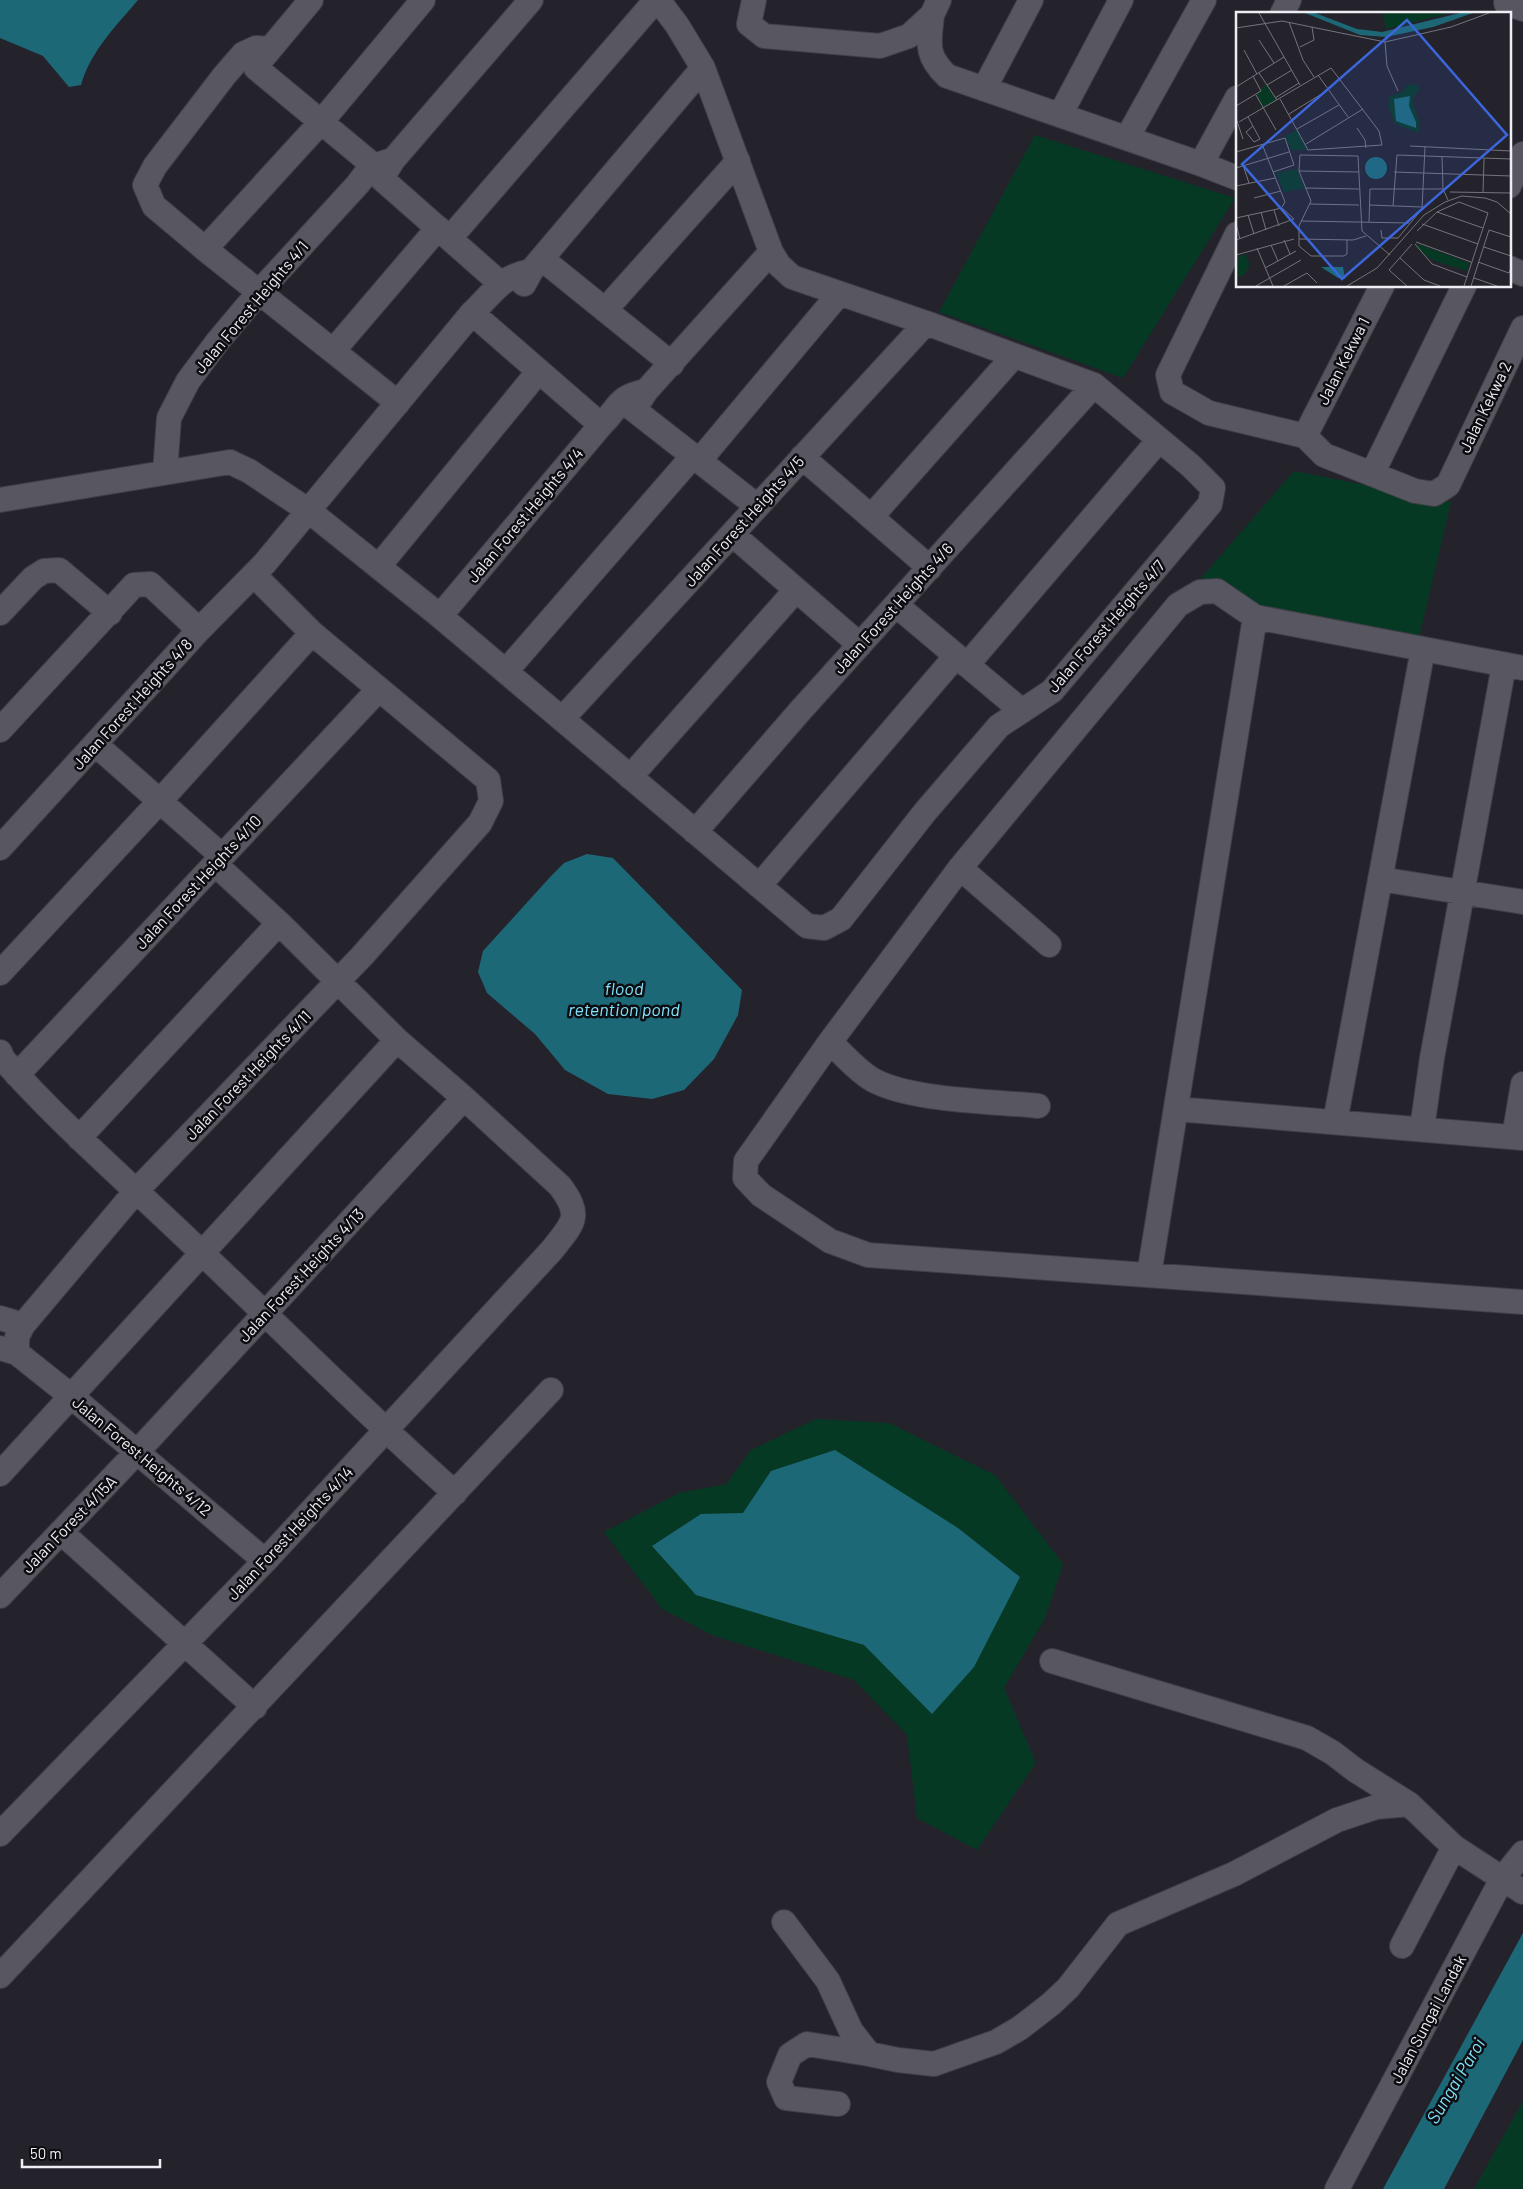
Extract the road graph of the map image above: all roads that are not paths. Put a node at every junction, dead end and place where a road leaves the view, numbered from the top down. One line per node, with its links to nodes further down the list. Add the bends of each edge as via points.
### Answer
1 (311, 0): 12 (street)
2 (423, 0): 19 (street)
3 (531, 0): 24 (street, Jalan Forest Heights 4/1)
4 (657, 0): 14 (street, via 677,24); 27 (street)
5 (754, 0): 10 (street, via 749,24 764,36 880,46 909,36)
6 (1032, 0): 16 (street)
7 (1121, 0): 18 (street)
8 (1204, 0): 20 (street)
9 (1290, 0): 11 (street)
10 (935, 8): 16 (street, via 929,45 934,64 947,76)
11 (1283, 12)
12 (269, 49): 13 (street); 15 (street, via 256,48 243,54)
13 (256, 68): 15 (street, via 244,75); 19 (street)
14 (703, 68): 22 (street); 31 (street)
15 (224, 76): 29 (street, via 154,166 146,185 154,206)
16 (984, 88): 18 (street)
17 (1236, 100): 23 (street)
18 (1060, 115): 20 (street)
19 (322, 121): 24 (street); 29 (street)
20 (1128, 138): 23 (street)
21 (1523, 154): 26 (street)
22 (738, 161): 30 (street); 39 (street)
23 (1201, 164): 25 (street)
24 (383, 168): 27 (street); 36 (street, Jalan Forest Heights 4/1, via 358,184)
25 (1236, 178)
26 (1510, 184)
27 (444, 233): 38 (street); 42 (street)
28 (1236, 236): 49 (street, via 1168,375 1172,392 1209,413)
29 (205, 249): 36 (street)
30 (771, 252): 37 (street, via 792,277); 44 (street, Jalan Forest Heights 4/4)
31 (537, 265): 38 (street, via 523,287 509,295); 39 (street)
32 (1510, 268): 33 (street)
33 (1523, 274)
34 (1381, 288): 49 (street, Jalan Kekwa 1)
35 (1463, 288): 54 (street)
36 (260, 292): 42 (street); 53 (street, Jalan Forest Heights 4/1, via 188,381 169,418)
37 (840, 294): 40 (street); 52 (street)
38 (487, 298): 45 (street); 47 (street, Jalan Forest Heights 4/8)
39 (605, 310): 44 (street)
40 (926, 323): 43 (street); 51 (street, Jalan Forest Heights 4/5)
41 (1523, 328): 54 (street, Jalan Kekwa 2, via 1448,485 1434,494 1415,491)
42 (333, 352): 47 (street)
43 (1014, 356): 46 (street); 58 (street)
44 (672, 364): 48 (street, Jalan Forest Heights 4/4)
45 (539, 371): 48 (street); 60 (street)
46 (1094, 385): 50 (street); 61 (street, Jalan Forest Heights 4/6)
47 (398, 403): 57 (street, Jalan Forest Heights 4/8)
48 (623, 410): 52 (street); 67 (street, Jalan Forest Heights 4/4)
49 (1305, 436): 54 (street, via 1324,455)
50 (1159, 440): 73 (street); 77 (street, Jalan Forest Heights 4/7, via 1213,488 1210,504 1052,691)
51 (802, 458): 56 (street, Jalan Forest Heights 4/5); 58 (street)
52 (696, 459): 56 (street); 75 (street)
53 (165, 472): 55 (street); 57 (street, via 230,462)
54 (1372, 474)
55 (0, 500)
56 (757, 506): 59 (street, Jalan Forest Heights 4/5)
57 (309, 511): 60 (street); 62 (street, Jalan Forest Heights 4/8)
58 (871, 517): 61 (street)
59 (732, 534): 63 (street); 78 (street, Jalan Forest Heights 4/5)
60 (379, 566): 67 (street)
61 (930, 568): 64 (street, Jalan Forest Heights 4/6)
62 (260, 569): 69 (street, Jalan Forest Heights 4/8); 70 (street)
63 (796, 590): 71 (street); 81 (street)
64 (896, 605): 71 (street, Jalan Forest Heights 4/6); 73 (street)
65 (0, 613): 66 (street, via 33,578 44,571 59,570)
66 (110, 613): 69 (street, via 134,585 150,584); 79 (street)
67 (440, 616): 75 (street)
68 (1255, 617): 72 (street); 86 (street, via 1217,591 1200,592 1178,605); 102 (street)
69 (199, 630): 80 (street, Jalan Forest Heights 4/8)
70 (312, 633): 76 (street); 82 (street)
71 (860, 645): 83 (street, Jalan Forest Heights 4/6)
72 (1423, 649): 74 (street); 87 (street)
73 (962, 660): 77 (street); 88 (street)
74 (1514, 666): 89 (street)
75 (506, 671): 78 (street)
76 (379, 689): 85 (street, Jalan Forest Heights 4/10); 94 (street, Jalan Forest Heights 4/11, via 488,780 491,801 480,823)
77 (1022, 711): 88 (street, Jalan Forest Heights 4/7, via 999,726 840,919 824,928 807,926)
78 (562, 719): 81 (street)
79 (0, 730)
80 (95, 744): 82 (street); 84 (street, Jalan Forest Heights 4/8)
81 (630, 777): 83 (street)
82 (160, 801): 85 (street); 93 (street)
83 (695, 832): 88 (street)
84 (0, 848)
85 (219, 860): 91 (street); 98 (street, Jalan Forest Heights 4/10)
86 (960, 868): 92 (street); 96 (street)
87 (1380, 879): 89 (street); 103 (street)
88 (759, 886)
89 (1462, 893): 90 (street); 104 (street)
90 (1523, 902)
91 (279, 922): 94 (street); 105 (street)
92 (1049, 945)
93 (0, 972)
94 (338, 980): 95 (street); 107 (street, Jalan Forest Heights 4/11)
95 (397, 1040): 100 (street); 108 (street)
96 (830, 1042): 101 (street, via 871,1079 891,1089); 109 (street, via 746,1161 745,1178 761,1195 830,1241 868,1255)
97 (0, 1052): 98 (street)
98 (17, 1075): 105 (street)
99 (1523, 1084): 106 (street)
100 (464, 1098): 111 (street, Jalan Forest Heights 4/13); 117 (street, Jalan Forest Heights 4/14, via 560,1186 571,1201 572,1225)
101 (1038, 1106)
102 (1176, 1109): 103 (street); 109 (street)
103 (1335, 1122): 104 (street)
104 (1422, 1129): 106 (street)
105 (79, 1138): 107 (street)
106 (1518, 1138)
107 (136, 1191): 108 (street); 113 (street, Jalan Forest Heights 4/11)
108 (202, 1253): 111 (street); 116 (street)
109 (1149, 1275): 110 (street)
110 (1523, 1302)
111 (265, 1313): 117 (street); 118 (street, Jalan Forest Heights 4/13)
112 (0, 1318): 113 (street)
113 (23, 1324): 114 (street, Jalan Forest Heights 4/11)
114 (8, 1351): 116 (street, Jalan Forest Heights 4/12)
115 (551, 1390): 120 (street)
116 (71, 1396): 118 (street, Jalan Forest Heights 4/12); 119 (street)
117 (386, 1432): 120 (street); 122 (street, Jalan Forest Heights 4/14)
118 (137, 1452): 121 (street, Jalan Forest 4/15A); 122 (street, Jalan Forest Heights 4/12)
119 (0, 1474)
120 (456, 1493): 126 (street)
121 (61, 1532): 123 (street, Jalan Forest 4/15A); 124 (street)
122 (265, 1561): 124 (street, Jalan Forest Heights 4/14)
123 (0, 1596)
124 (184, 1644): 126 (street); 128 (street, Jalan Forest Heights 4/14)
125 (1052, 1661): 127 (street, via 1307,1738)
126 (255, 1707): 135 (street)
127 (1409, 1804): 129 (street); 136 (street, via 1376,1807 1337,1820 1234,1874 1118,1924 1068,1988 1020,2028 996,2042 934,2064)
128 (0, 1834)
129 (1454, 1847): 131 (street); 134 (street)
130 (1523, 1853): 131 (street, Jalan Sungai Landak)
131 (1502, 1879): 132 (street); 138 (street, Jalan Sungai Landak)
132 (1523, 1892)
133 (784, 1922): 136 (street, via 828,1982 851,2032)
134 (1402, 1946)
135 (0, 1976)
136 (869, 2054): 137 (street, via 807,2044 790,2055 779,2082 786,2098)
137 (838, 2104)
138 (1337, 2189)

